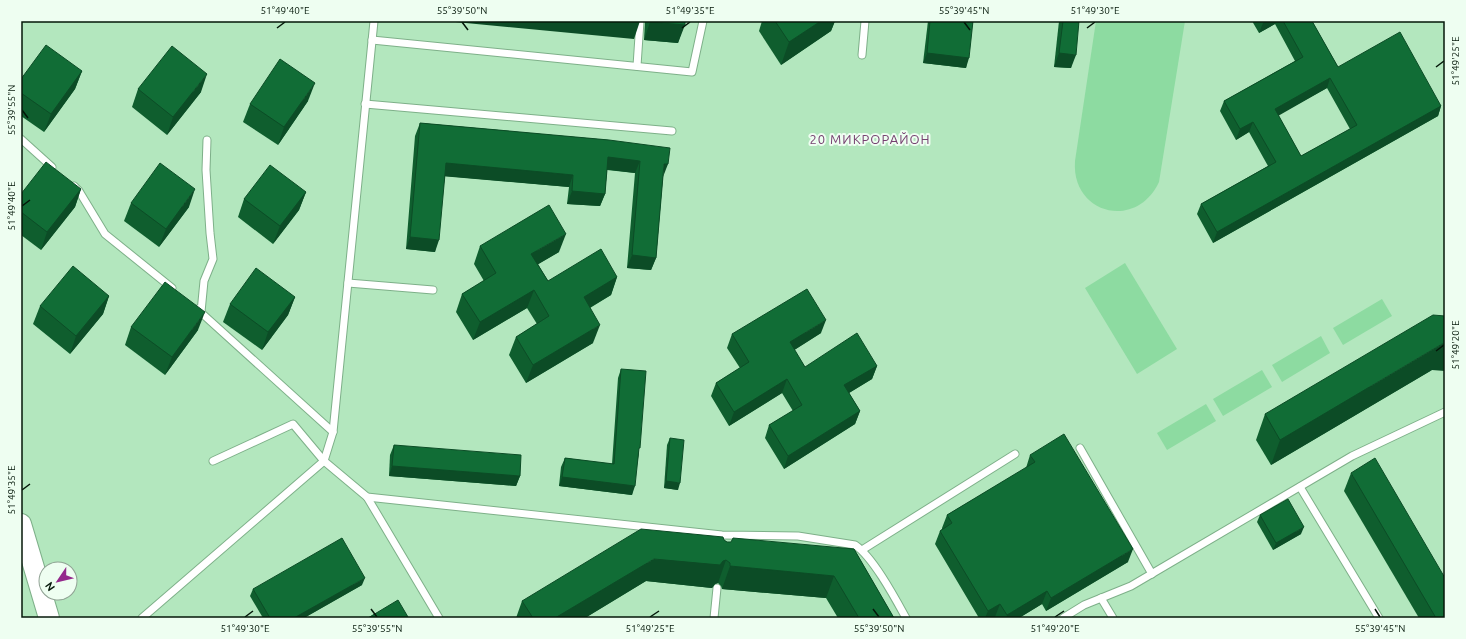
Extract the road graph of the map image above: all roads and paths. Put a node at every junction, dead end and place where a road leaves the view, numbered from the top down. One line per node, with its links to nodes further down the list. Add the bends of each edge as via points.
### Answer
1 (374, 21): 5 (lane)
2 (640, 21): 7 (lane)
3 (703, 21): 7 (lane, via 692,72)
4 (865, 21): 6 (lane)
5 (372, 40): 7 (lane); 8 (lane)
6 (862, 55)
7 (637, 66)
8 (365, 104): 9 (lane); 14 (lane)
9 (672, 131)
10 (21, 139): 12 (lane)
11 (207, 140): 18 (lane, via 213,259 204,281)
12 (56, 170)
13 (67, 180): 16 (lane, via 79,191 105,234)
14 (348, 283): 15 (lane); 20 (lane)
15 (433, 290)
16 (177, 292)
17 (189, 302): 18 (lane)
18 (201, 312): 20 (lane)
19 (1445, 412): 25 (lane, via 1352,456)
20 (333, 432): 24 (lane)
21 (1080, 448): 29 (lane)
22 (1015, 454): 28 (lane)
23 (213, 460): 24 (lane, via 294,424)
24 (324, 461): 26 (lane); 33 (lane)
25 (1300, 487): 29 (lane); 39 (lane)
26 (367, 497): 28 (lane, via 722,538 798,536 855,545); 34 (lane)
27 (21, 524): 32 (main road)
28 (862, 550): 36 (lane, via 889,588)
29 (1152, 574): 31 (lane)
30 (717, 588): 35 (lane)
31 (1101, 598): 37 (lane); 38 (lane)
32 (49, 618)
33 (142, 618)
34 (439, 618)
35 (714, 618)
36 (906, 618)
37 (1063, 618)
38 (1113, 618)
39 (1379, 618)

